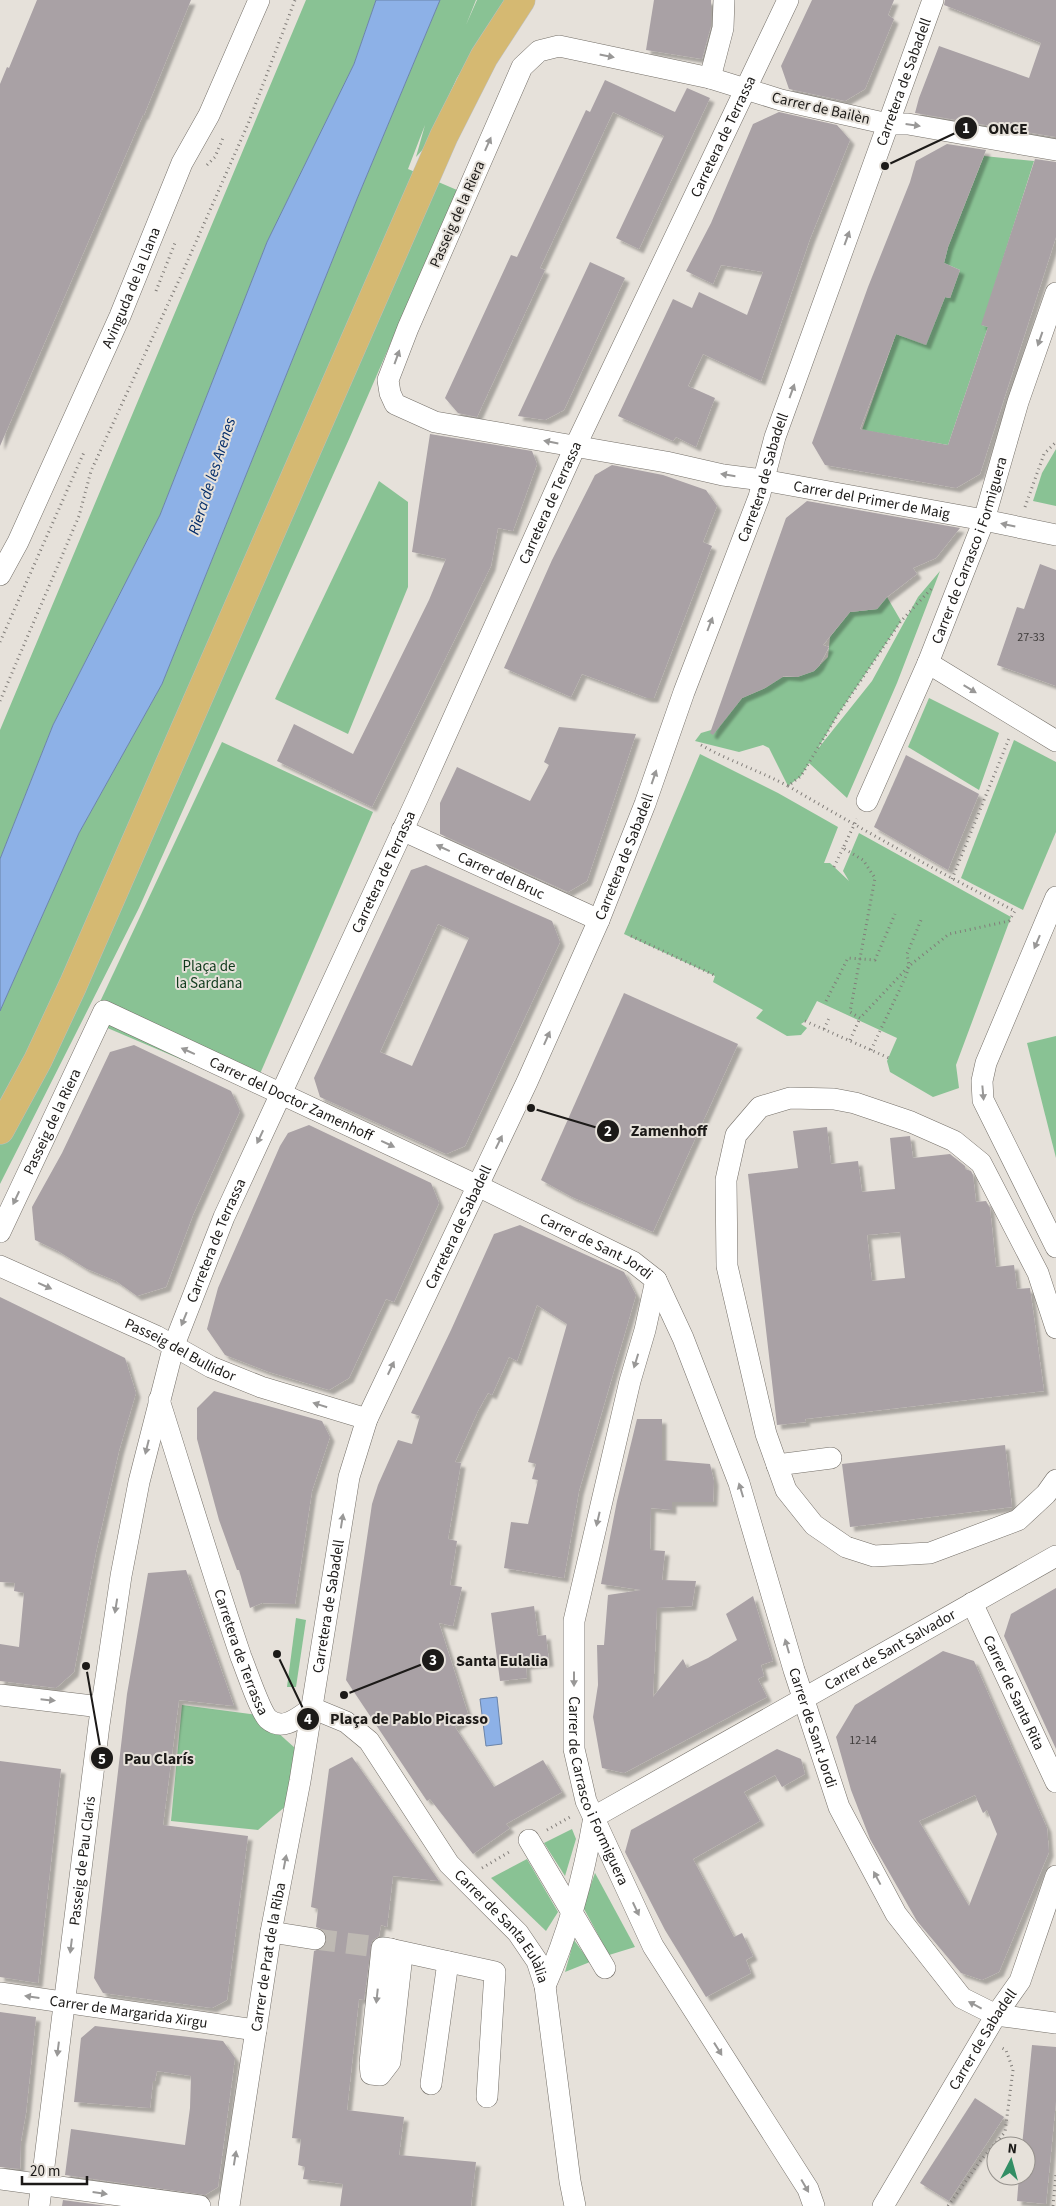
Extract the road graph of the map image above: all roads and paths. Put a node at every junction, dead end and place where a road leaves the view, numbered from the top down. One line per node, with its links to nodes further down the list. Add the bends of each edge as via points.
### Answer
1 (259, 0): 20 (street, Avinguda de la Llana, via 209,116 182,163 120,316)
2 (295, 0): 23 (path, via 248,124 91,471 79,516)
3 (521, 0): 52 (main road, via 484,57 444,136 77,976 38,1060)
4 (724, 0): 8 (street, via 723,28)
5 (788, 0): 9 (street, Carretera de Terrassa)
6 (933, 0): 10 (street, Carretera de Sabadell)
7 (559, 46): 8 (street, Carrer de Bailèn, one-way to 8); 13 (street, Passeig de la Riera, one-way to 7, via 388,380 522,67 539,51)
8 (710, 78): 9 (street, Carrer de Bailèn)
9 (746, 90): 10 (street, Carrer de Bailèn); 15 (street, Carretera de Terrassa)
10 (888, 124): 11 (street, Carrer de Bailèn, one-way to 11, via 908,124); 16 (street, Carretera de Sabadell, one-way to 10, via 775,437)
11 (1056, 150)
12 (1056, 293): 17 (street, Carrer de Carrasco i Formiguera, one-way to 17, via 1018,402)
13 (395, 404): 15 (street, Carrer del Primer de Maig, one-way to 13, via 435,422)
14 (1056, 442): 18 (path, via 1044,454 1026,499)
15 (575, 447): 16 (street, Carrer del Primer de Maig, one-way to 15); 30 (street, Carretera de Terrassa)
16 (763, 480): 17 (street, Carrer del Primer de Maig); 36 (street, Carretera de Sabadell, one-way to 16, via 645,804)
17 (984, 520): 18 (street, Carrer del Primer de Maig, one-way to 17); 22 (street, Carrer de Carrasco i Formiguera)
18 (1021, 528): 19 (street, Carrer del Primer de Maig)
19 (1056, 535)
20 (0, 575)
21 (935, 585): 27 (path, via 901,621 801,776)
22 (928, 664): 24 (street, one-way to 24); 28 (street, Carrer de Carrasco i Formiguera)
23 (0, 701)
24 (1018, 718): 25 (street); 33 (path)
25 (1056, 741)
26 (701, 745): 27 (path)
27 (788, 786): 29 (path)
28 (867, 801): 29 (path)
29 (854, 824): 31 (path); 33 (path)
30 (402, 830): 36 (street, Carrer del Bruc, one-way to 30); 51 (street, Carretera de Terrassa)
31 (843, 848): 32 (path); 39 (path, via 863,860 875,878)
32 (834, 867)
33 (952, 879): 40 (path, via 1015,911 1009,921 949,934)
34 (1056, 897): 55 (street, one-way to 55, via 986,1063 982,1081 983,1100)
35 (895, 914): 39 (path, via 875,960)
36 (598, 920): 53 (street, Carretera de Sabadell, one-way to 36, via 528,1082)
37 (920, 920): 40 (path, via 907,954)
38 (631, 936): 41 (path)
39 (860, 959): 42 (path, via 848,958); 45 (path, via 850,1012)
40 (909, 966): 45 (path); 49 (path)
41 (716, 976)
42 (826, 1001)
43 (104, 1011): 51 (street, Carrer del Doctor Zamenhoff, one-way to 43); 54 (street, Passeig de la Riera, one-way to 54)
44 (830, 1016): 47 (path)
45 (860, 1018): 48 (path)
46 (805, 1022): 47 (path)
47 (824, 1029): 48 (path)
48 (850, 1040): 49 (path)
49 (871, 1050): 50 (path)
50 (889, 1058)
51 (281, 1093): 53 (street, Carrer del Doctor Zamenhoff, one-way to 53); 61 (street, Carretera de Terrassa, one-way to 61, via 224,1217)
52 (0, 1130)
53 (478, 1186): 57 (street, Carrer de Sant Jordi, via 633,1262); 63 (street, Carretera de Sabadell, one-way to 53)
54 (0, 1232)
55 (1056, 1247)
56 (0, 1266): 61 (street, Passeig del Bullidor, one-way to 61)
57 (656, 1280): 58 (street, Carrer de Carrasco i Formiguera); 60 (street, Carrer de Sant Jordi)
58 (653, 1326): 60 (street, via 670,1324); 74 (street, Carrer de Carrasco i Formiguera, one-way to 74, via 630,1380 574,1621 574,1749 586,1801)
59 (1056, 1328): 65 (street, via 1038,1273 981,1163 954,1141 911,1122 834,1099 790,1098 760,1108 736,1135 726,1180 727,1266 766,1434)
60 (683, 1338): 70 (street, Carrer de Sant Jordi, one-way to 60, via 739,1484)
61 (174, 1345): 62 (street, Carretera de Terrassa); 63 (street, Passeig del Bullidor, one-way to 61, via 261,1388 211,1367)
62 (159, 1400): 71 (street, Passeig de Pau Claris, one-way to 71, via 126,1548); 72 (street, Carretera de Terrassa, via 232,1629 267,1718 278,1724 291,1723)
63 (367, 1419): 72 (street, Carretera de Sabadell, one-way to 63, via 349,1477)
64 (831, 1458): 65 (street)
65 (777, 1465): 66 (street, via 786,1490 814,1526 846,1547 874,1556 930,1553 1018,1520)
66 (1056, 1480)
67 (1056, 1556): 68 (street, Carrer de Sant Salvador)
68 (972, 1603): 70 (street, Carrer de Sant Salvador); 73 (street, Carrer de Santa Rita)
69 (0, 1695): 71 (street, one-way to 71)
70 (805, 1698): 74 (street, Carrer de Sant Salvador); 86 (street, Carrer de Sant Jordi, one-way to 70, via 962,1998 896,1914 839,1807)
71 (101, 1707): 85 (street, Passeig de Pau Claris, one-way to 85)
72 (312, 1708): 78 (street, Carrer de Prat de la Riba, one-way to 72); 83 (street, Carrer de Santa Eulàlia, via 346,1722 369,1741 448,1864 518,1933 537,1961)
73 (1056, 1782)
74 (594, 1817): 77 (street, via 588,1854); 100 (street, Carrer de Carrasco i Formiguera, one-way to 100, via 653,1946 808,2189)
75 (529, 1840): 77 (street)
76 (1056, 1876): 86 (street, Carrer de Sabadell, via 1020,1981)
77 (572, 1912): 82 (street); 83 (street)
78 (271, 1932): 79 (street); 88 (street, Carrer de Prat de la Riba)
79 (315, 1939)
80 (384, 1948): 80 (street, one-way to 80, via 370,2063 371,2074 380,2075 390,2062 401,1964); 81 (street)
81 (448, 1962): 90 (street); 91 (street, via 495,1972)
82 (605, 1968)
83 (546, 1986): 99 (street, Carrer de Santa Eulàlia)
84 (0, 1993): 85 (street, Carrer de Margarida Xirgu, one-way to 84)
85 (64, 2001): 88 (street, Carrer de Margarida Xirgu); 94 (street, Passeig de Pau Claris, one-way to 94)
86 (996, 2015): 87 (street, Carrer de Sant Jordi); 89 (street, Carrer de Sabadell)
87 (1056, 2023)
88 (256, 2030): 98 (street, Carrer de Prat de la Riba, one-way to 88)
89 (982, 2039): 95 (street, Carrer de Sabadell); 102 (path, via 1006,2050 1013,2070 1005,2132)
90 (431, 2084)
91 (487, 2097)
92 (1056, 2174): 103 (path)
93 (0, 2179): 94 (street)
94 (41, 2185): 96 (street, Passeig de Pau Claris); 97 (street, one-way to 97)
95 (886, 2200): 101 (street, Carrer de Sabadell)
96 (39, 2206)
97 (200, 2206)
98 (229, 2206)
99 (575, 2206)
100 (814, 2206)
101 (868, 2206)
102 (948, 2206)
103 (1053, 2206)

